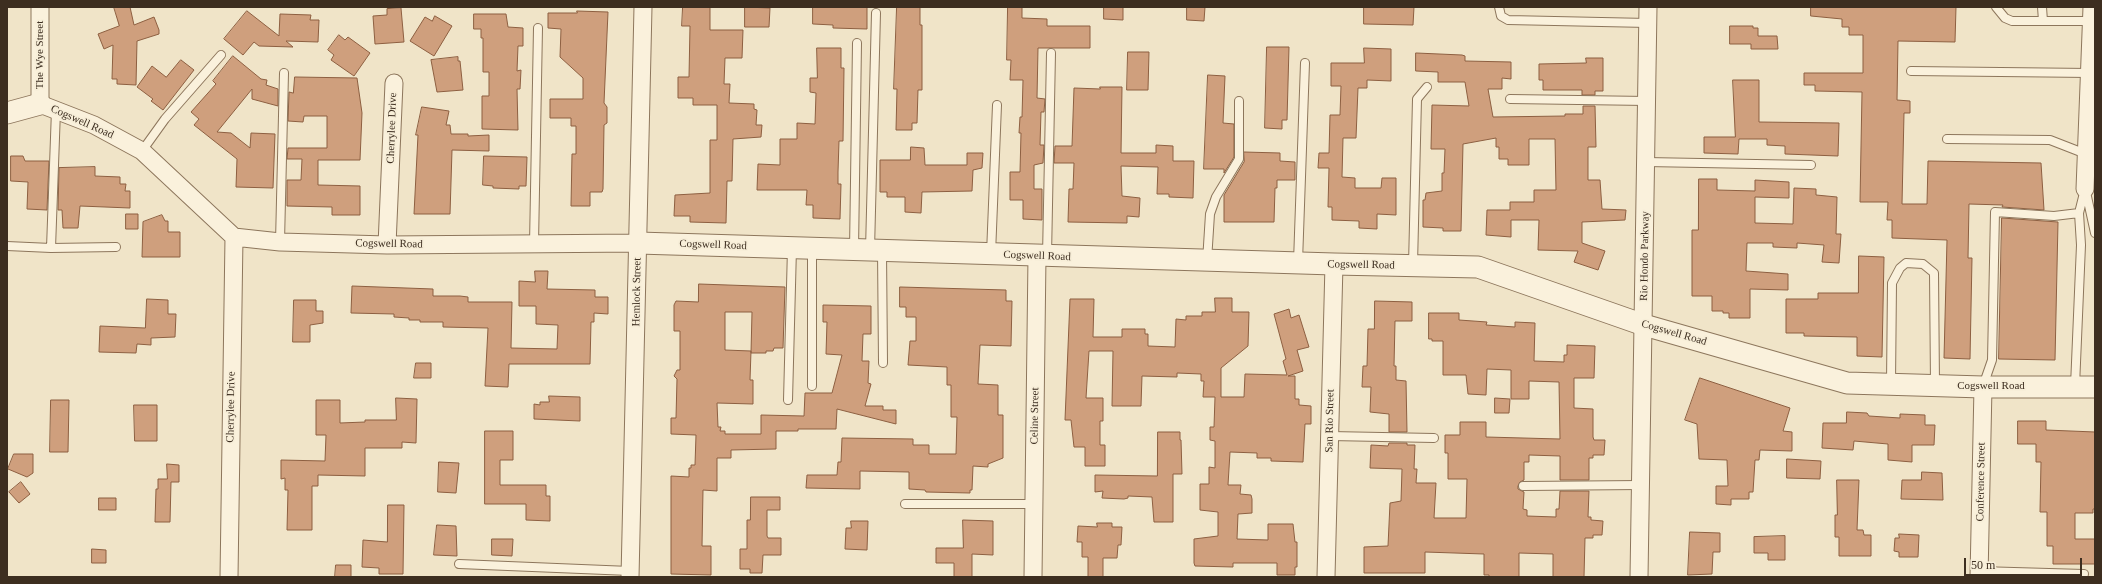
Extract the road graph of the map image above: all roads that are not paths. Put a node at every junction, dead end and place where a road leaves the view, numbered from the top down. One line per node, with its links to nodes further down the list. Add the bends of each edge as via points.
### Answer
1 (40, 7): 24 (street, The Wye Street)
2 (643, 7): 36 (street, Hemlock Street)
3 (1499, 7): 8 (lane, via 1501,16 1508,20)
4 (1996, 7): 9 (lane, via 1999,13 2012,21)
5 (2042, 7): 9 (lane)
6 (876, 13): 43 (lane)
7 (2092, 14): 9 (lane); 17 (street)
8 (1648, 15): 22 (street, Rio Hondo Parkway)
9 (2043, 21)
10 (538, 28): 37 (lane)
11 (857, 43): 43 (lane)
12 (1051, 53): 45 (lane)
13 (221, 55): 27 (lane, via 165,119)
14 (1305, 62): 47 (lane)
15 (1911, 71): 17 (lane)
16 (284, 73): 35 (lane)
17 (2090, 73): 28 (street)
18 (394, 83): 38 (street, Cherrylee Drive)
19 (1427, 87): 49 (lane, via 1417,98)
20 (1510, 99): 22 (lane)
21 (1240, 101): 46 (lane, via 1239,159 1216,197 1210,214)
22 (1647, 101): 29 (street, Rio Hondo Parkway)
23 (997, 105): 44 (lane)
24 (48, 107): 25 (street, Cogswell Road); 27 (street, Cogswell Road, via 94,125); 41 (lane)
25 (7, 113)
26 (1947, 139): 28 (lane, via 2050,140)
27 (142, 151): 34 (street, Cogswell Road)
28 (2086, 154): 31 (street)
29 (1646, 162): 30 (lane); 50 (street, Rio Hondo Parkway)
30 (1811, 165)
31 (2090, 192): 32 (lane); 33 (lane)
32 (2079, 213): 55 (lane, via 2081,245); 56 (lane, via 2054,216 1995,212 1992,360)
33 (2095, 233)
34 (234, 237): 35 (street, Cogswell Road); 69 (street, Cherrylee Drive)
35 (280, 242): 38 (street, Cogswell Road)
36 (638, 243): 37 (street, Cogswell Road); 42 (street, Cogswell Road); 66 (street, Hemlock Street)
37 (534, 244): 38 (street, Cogswell Road)
38 (387, 245)
39 (7, 246): 41 (lane)
40 (116, 247): 41 (lane)
41 (51, 248)
42 (802, 248): 43 (street, Cogswell Road); 53 (lane); 58 (lane)
43 (869, 251): 44 (street, Cogswell Road); 51 (lane)
44 (991, 254): 45 (street, Cogswell Road)
45 (1042, 256): 46 (street, Cogswell Road); 64 (street, Celine Street)
46 (1207, 261): 47 (street, Cogswell Road)
47 (1298, 263): 48 (street, Cogswell Road)
48 (1334, 264): 49 (street, Cogswell Road); 59 (street, San Rio Street)
49 (1413, 266): 50 (street, Cogswell Road, via 1478,267)
50 (1644, 325): 52 (street, Cogswell Road, via 1847,383); 61 (street, Rio Hondo Parkway)
51 (883, 363)
52 (1891, 384): 54 (street, Cogswell Road); 54 (lane, via 1892,283 1900,268 1906,263 1923,264 1934,273)
53 (812, 386)
54 (1935, 386): 56 (street, Cogswell Road)
55 (2074, 386): 56 (street, Cogswell Road); 57 (street, Cogswell Road)
56 (1983, 387): 67 (street, Conference Street)
57 (2095, 387)
58 (788, 400)
59 (1330, 436): 60 (lane); 71 (street, San Rio Street)
60 (1434, 438)
61 (1641, 485): 62 (lane); 72 (street, Rio Hondo Parkway)
62 (1522, 486)
63 (905, 504): 64 (lane)
64 (1034, 504): 70 (street, Celine Street)
65 (459, 564): 66 (lane)
66 (630, 574)
67 (1979, 574): 68 (lane)
68 (2084, 574)
69 (229, 577)
70 (1033, 577)
71 (1326, 577)
72 (1639, 577)

